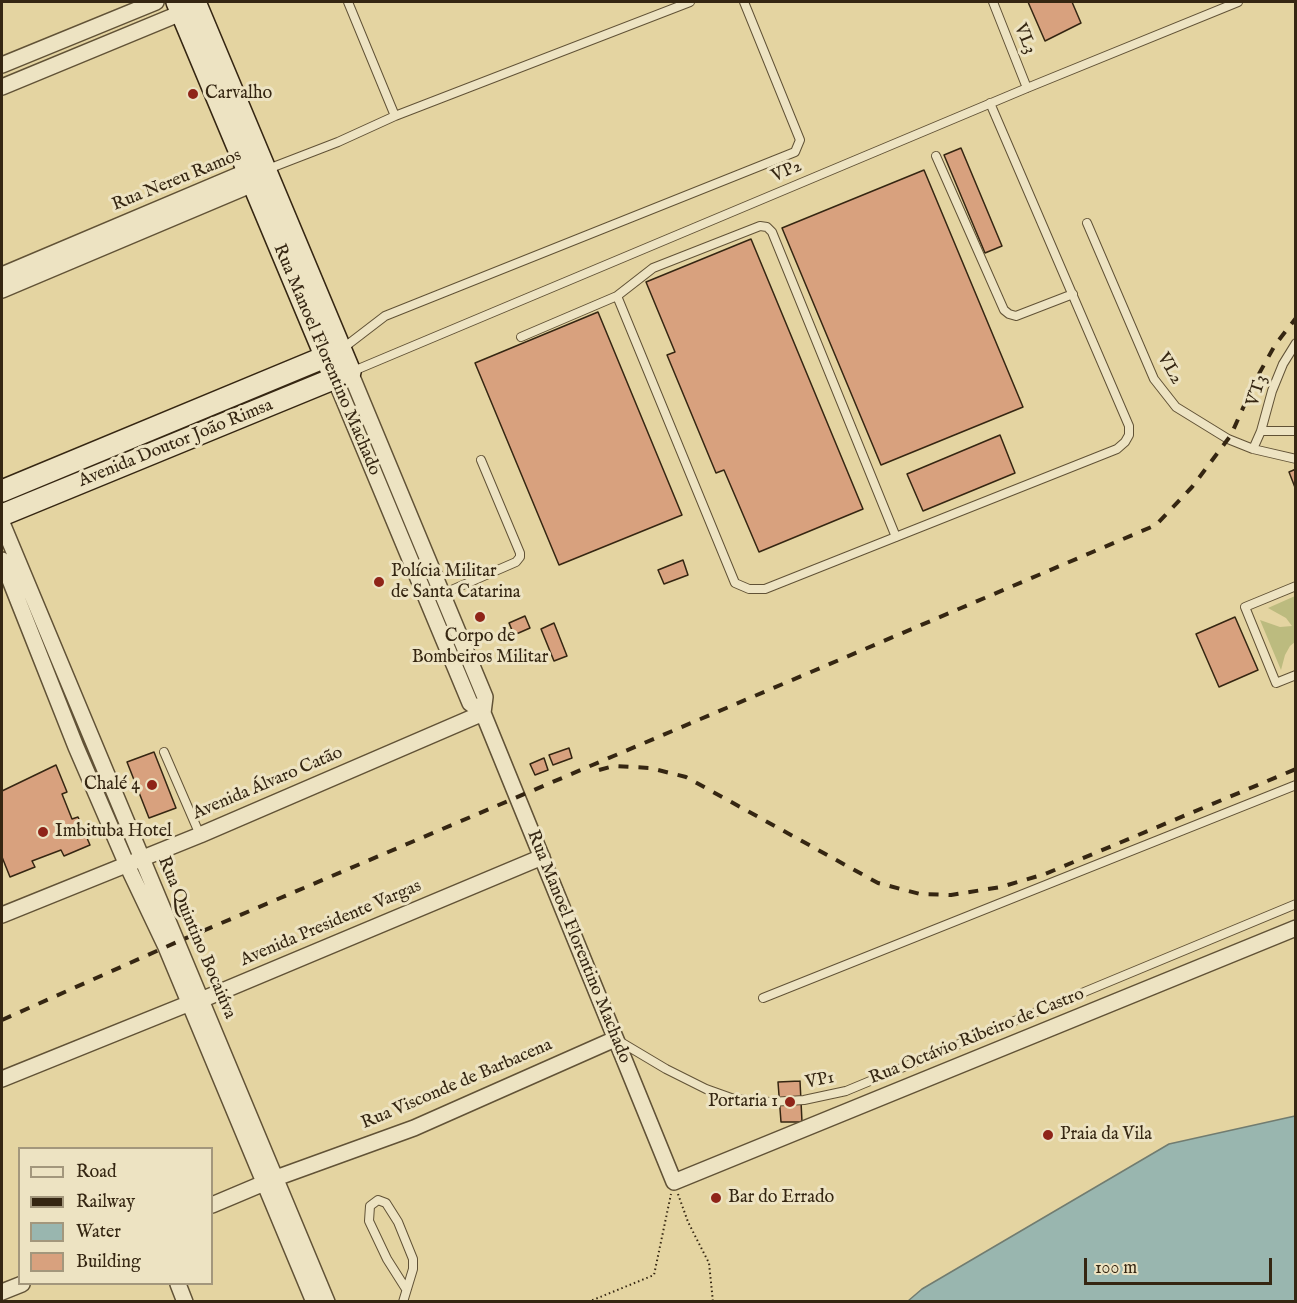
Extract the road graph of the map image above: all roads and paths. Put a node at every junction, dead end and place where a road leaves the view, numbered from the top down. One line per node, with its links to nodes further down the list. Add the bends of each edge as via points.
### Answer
1 (156, 2): 8 (street)
2 (348, 2): 13 (lane)
3 (690, 2): 13 (lane)
4 (744, 2): 24 (lane, via 800,140 795,152 385,316)
5 (993, 2): 11 (lane, VL3)
6 (1238, 2): 11 (lane, VP2)
7 (184, 5): 9 (street); 15 (street, Rua Manoel Florentino Machado)
8 (7, 63): 9 (street)
9 (19, 80): 10 (street)
10 (2, 87)
11 (1027, 88): 12 (lane, VP2)
12 (990, 103): 20 (lane); 25 (lane, VP2)
13 (395, 116): 15 (lane)
14 (936, 156): 20 (lane, via 1004,310 1016,316)
15 (255, 175): 17 (street, Rua Nereu Ramos); 24 (street, Rua Manoel Florentino Machado)
16 (1087, 223): 30 (lane, VL2, via 1154,379 1176,407 1228,439)
17 (80, 249): 18 (street, Rua Nereu Ramos); 19 (street, Rua Nereu Ramos)
18 (2, 274)
19 (2, 290)
20 (1073, 294): 37 (lane, via 1129,426 1125,442 1117,449)
21 (617, 296): 22 (lane); 37 (lane, via 735,583 749,590 765,589); 37 (lane, via 653,268 760,226 767,227)
22 (521, 336)
23 (1296, 343): 27 (lane, VT3, via 1280,373)
24 (333, 353): 25 (street, Rua Manoel Florentino Machado); 26 (street, Avenida Doutor João Rimsa)
25 (342, 376): 29 (street, Avenida Doutor João Rimsa); 38 (street, Rua Manoel Florentino Machado); 39 (street, Rua Manoel Florentino Machado)
26 (161, 425): 29 (street); 33 (street, Avenida Doutor João Rimsa)
27 (1262, 430): 28 (lane); 30 (lane, VT3)
28 (1296, 431)
29 (171, 447): 35 (street, Avenida Doutor João Rimsa)
30 (1253, 449): 31 (lane, VL2)
31 (1296, 459)
32 (481, 460): 42 (lane, via 520,557)
33 (2, 491)
34 (2, 503): 35 (street)
35 (2, 514)
36 (2, 523): 44 (street, Rua Quintino Bocaiúva)
37 (896, 537)
38 (421, 544): 39 (lane); 42 (street, Rua Manoel Florentino Machado)
39 (407, 551): 43 (street, Rua Manoel Florentino Machado)
40 (2, 560): 45 (street, Rua Quintino Bocaiúva)
41 (1296, 586): 48 (lane, via 1245,607 1276,682)
42 (442, 594): 43 (lane); 49 (street, Rua Manoel Florentino Machado, via 485,697)
43 (428, 601): 49 (street, Rua Manoel Florentino Machado, via 470,703)
44 (38, 608): 45 (street); 46 (street, Rua Quintino Bocaiúva)
45 (23, 614): 47 (street, Rua Quintino Bocaiúva)
46 (49, 635): 47 (street); 50 (street, Rua Quintino Bocaiúva)
47 (34, 641): 51 (street, Rua Quintino Bocaiúva)
48 (1296, 675)
49 (483, 713): 54 (street, Avenida Álvaro Catão); 55 (street, Rua Manoel Florentino Machado)
50 (92, 741): 51 (street); 56 (street, Rua Quintino Bocaiúva)
51 (75, 747): 57 (street, Rua Quintino Bocaiúva)
52 (164, 752): 54 (lane)
53 (1296, 785): 61 (lane)
54 (200, 835): 56 (street, Avenida Álvaro Catão)
55 (542, 857): 62 (street, Avenida Presidente Vargas); 63 (street, Rua Manoel Florentino Machado)
56 (142, 858): 57 (street, Avenida Álvaro Catão); 62 (street, Rua Quintino Bocaiúva)
57 (127, 865): 59 (street, Avenida Álvaro Catão); 62 (street, Rua Quintino Bocaiúva)
58 (1296, 904): 63 (lane, VP1, via 846,1091 804,1100 734,1099 666,1069)
59 (2, 915)
60 (1296, 928): 66 (street, Rua Octávio Ribeiro de Castro)
61 (763, 998)
62 (196, 1002): 64 (street, Avenida Presidente Vargas); 65 (street, Rua Quintino Bocaiúva)
63 (615, 1039): 65 (street, Rua Visconde de Barbacena, via 414,1128); 66 (street, Rua Manoel Florentino Machado)
64 (2, 1079)
65 (270, 1180): 67 (street, Rua Visconde de Barbacena); 71 (street, Rua Quintino Bocaiúva)
66 (674, 1182): 76 (path, via 654,1275); 77 (path, via 688,1222 709,1263)
67 (213, 1205)
68 (20, 1285): 72 (street)
69 (178, 1285): 73 (street)
70 (406, 1288): 70 (lane, via 413,1259 398,1222 386,1203 378,1200 369,1206 369,1221); 75 (lane)
71 (314, 1291): 74 (street, Rua Quintino Bocaiúva)
72 (2, 1292)
73 (185, 1302)
74 (327, 1302)
75 (403, 1302)
76 (588, 1302)
77 (712, 1302)

